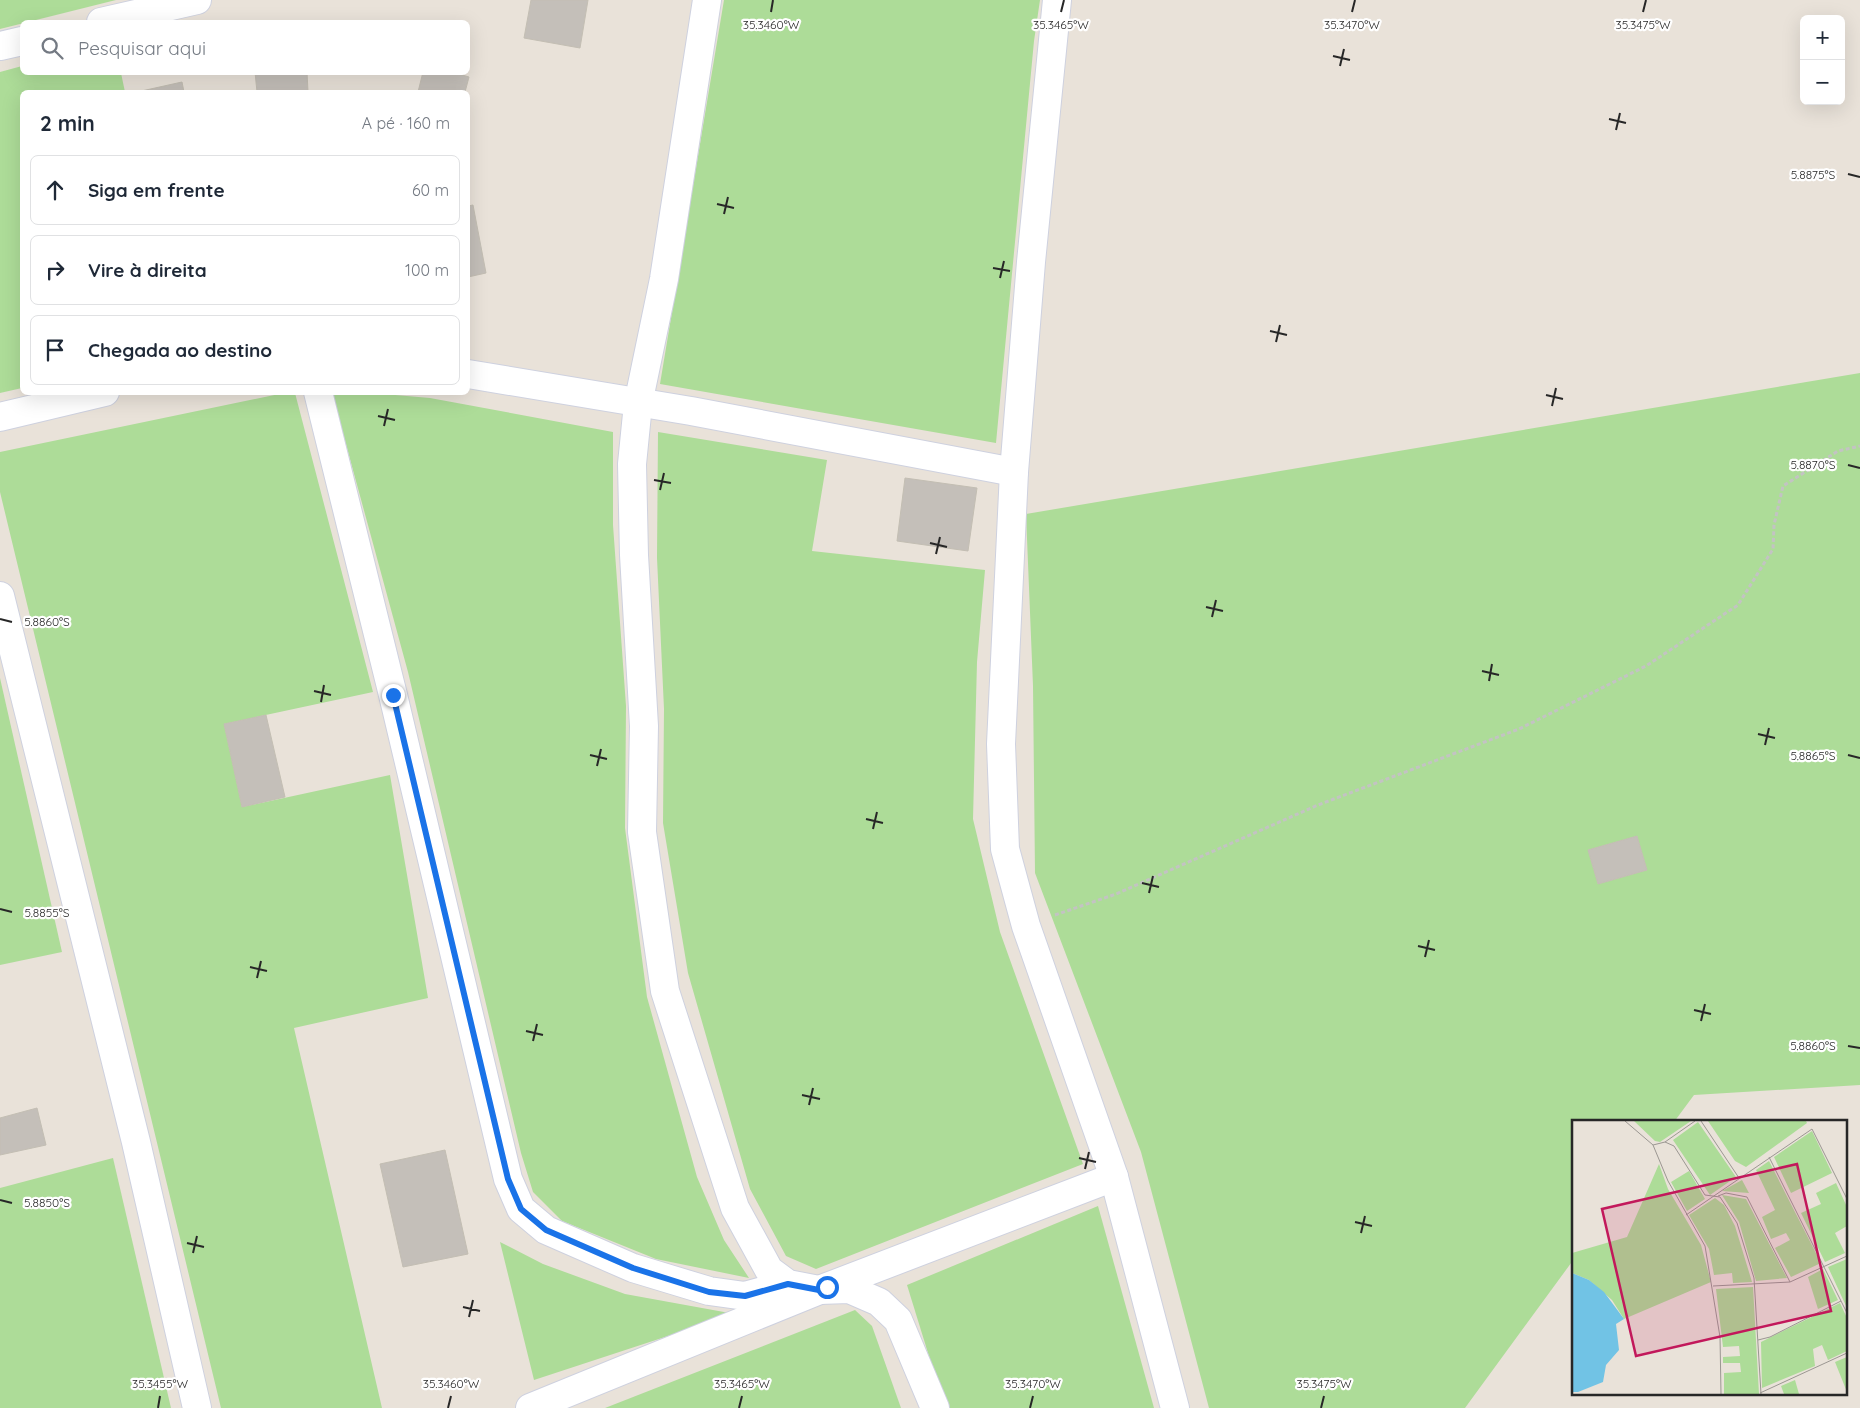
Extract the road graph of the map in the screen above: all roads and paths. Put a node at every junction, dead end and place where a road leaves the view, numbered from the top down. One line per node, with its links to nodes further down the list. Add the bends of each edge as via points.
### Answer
1 (197, 0): 4 (street)
2 (707, 0): 10 (street, via 664,278)
3 (1057, 0): 13 (street)
4 (110, 20)
5 (20, 41): 6 (street)
6 (0, 46)
7 (470, 374): 10 (street)
8 (93, 395): 11 (street)
9 (319, 395): 17 (street, via 508,1179 521,1209 546,1230 633,1268 709,1292 745,1296)
10 (638, 404): 13 (street); 17 (street, via 632,464 644,726 642,832 665,991 735,1208 769,1270)
11 (0, 417)
12 (1860, 446): 15 (path, via 1838,451 1783,486 1774,525 1773,549 1738,605 1646,666 1519,729 1318,805 1116,894)
13 (1014, 472): 15 (street, via 1001,754 1005,849)
14 (0, 596): 20 (street, via 136,1142)
15 (1026, 926): 16 (street)
16 (1114, 1176): 18 (street); 22 (street)
17 (788, 1284): 18 (street)
18 (819, 1290): 19 (street); 21 (street, via 848,1289 879,1302 898,1320)
19 (546, 1405)
20 (197, 1408)
21 (935, 1408)
22 (1175, 1408)

